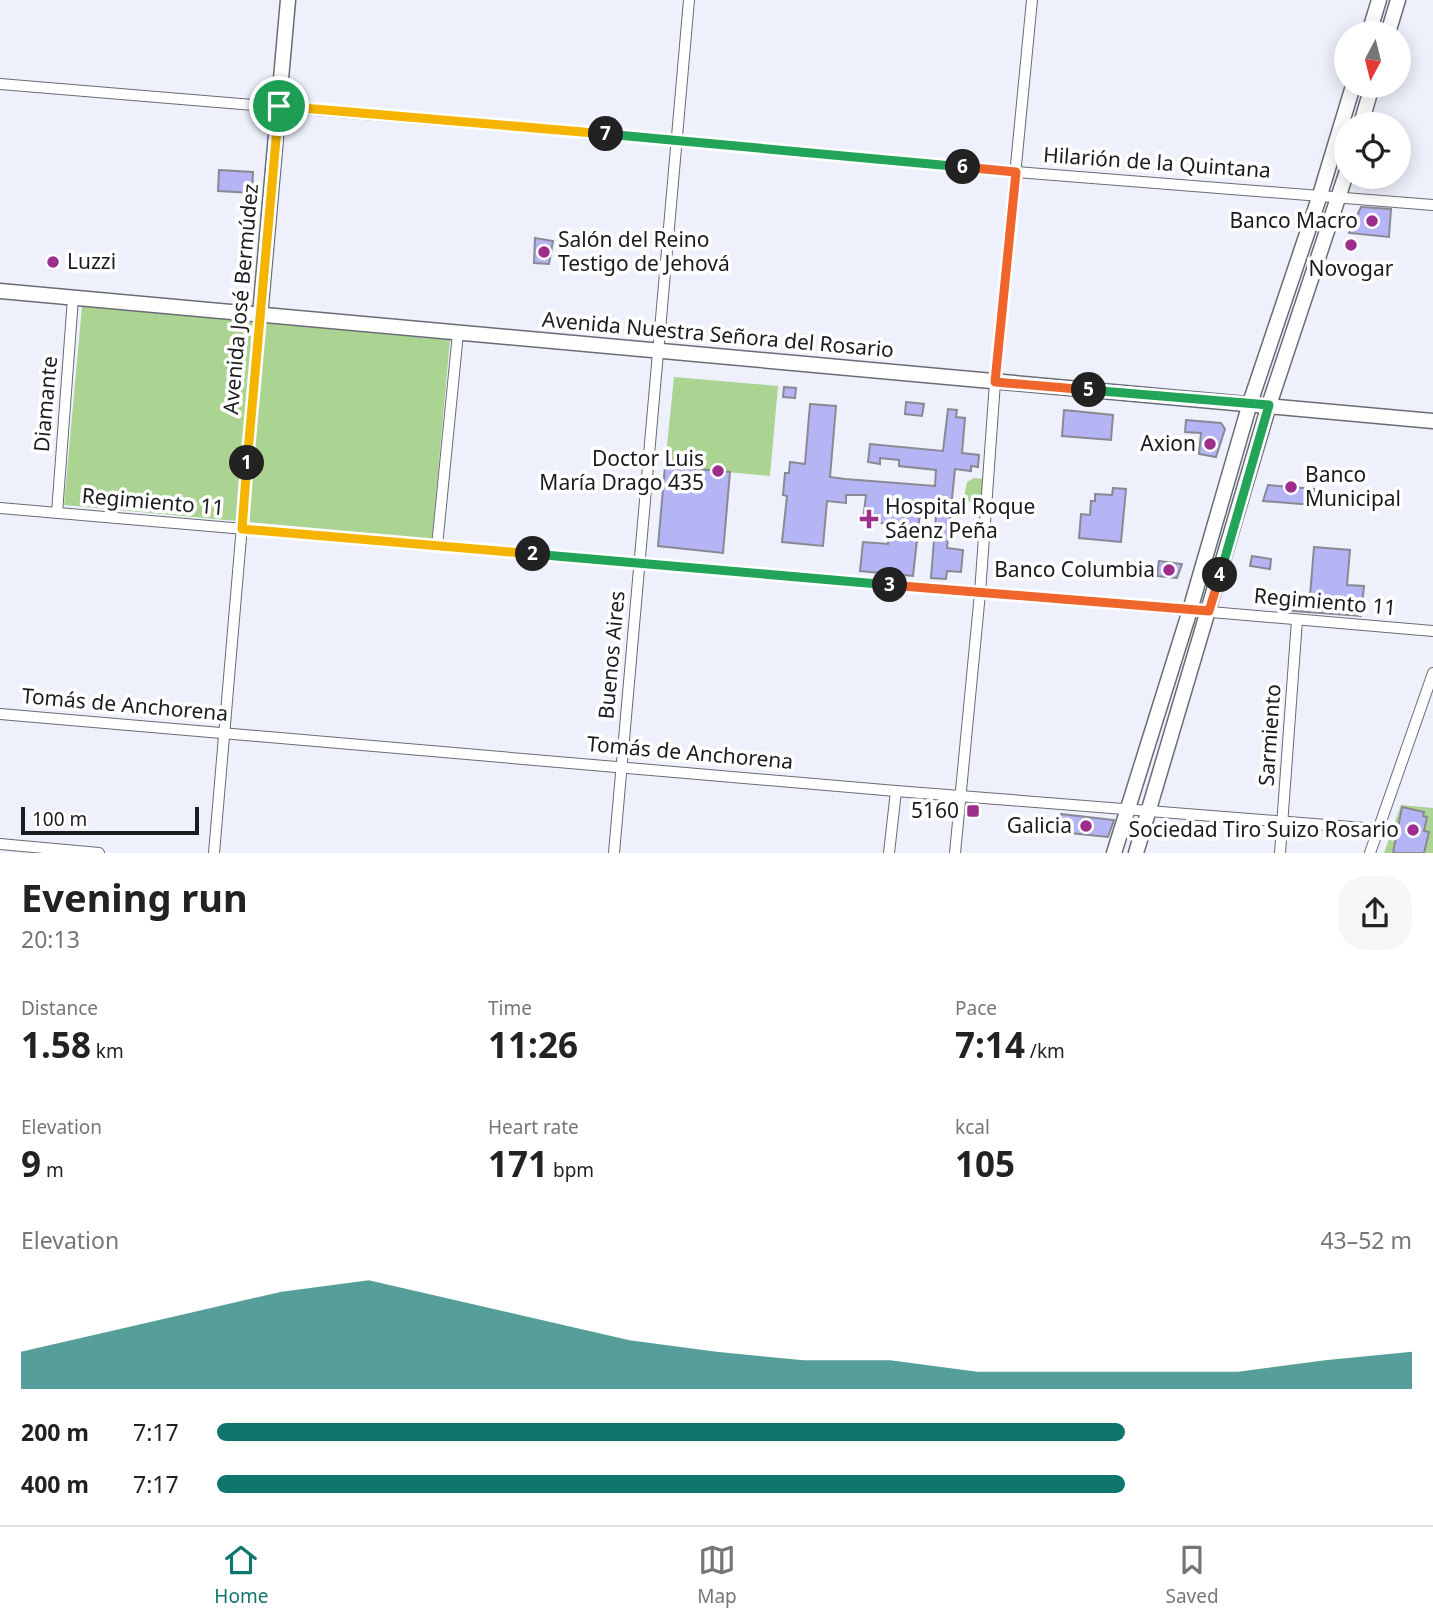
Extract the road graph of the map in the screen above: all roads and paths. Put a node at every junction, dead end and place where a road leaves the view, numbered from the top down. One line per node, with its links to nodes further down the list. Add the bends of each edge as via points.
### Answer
1 (288, 0): 10 (street, Avenida José Bermúdez)
2 (689, 0): 11 (street, Buenos Aires)
3 (1032, 0): 12 (street)
4 (1379, 0): 6 (street)
5 (1398, 0): 7 (street)
6 (1373, 21)
7 (1392, 21)
8 (0, 84): 10 (street, Hilarión de la Quintana)
9 (1349, 98): 14 (street)
10 (279, 106): 11 (street, Hilarión de la Quintana); 19 (street, Avenida José Bermúdez)
11 (677, 140): 12 (street, Hilarión de la Quintana); 21 (street, Buenos Aires)
12 (1016, 172): 14 (street, Hilarión de la Quintana); 22 (street)
13 (1341, 189): 15 (street)
14 (1320, 195): 15 (street, Hilarión de la Quintana); 23 (street)
15 (1339, 197): 16 (street, Hilarión de la Quintana); 24 (street)
16 (1433, 205)
17 (0, 291): 18 (street, Avenida Nuestra Señora del Rosario)
18 (74, 298): 19 (street, Avenida Nuestra Señora del Rosario); 27 (street, Diamante)
19 (260, 315): 20 (street, Avenida Nuestra Señora del Rosario); 28 (street, Avenida José Bermúdez)
20 (458, 333): 21 (street, Avenida Nuestra Señora del Rosario); 29 (street)
21 (657, 351): 22 (street, Avenida Nuestra Señora del Rosario); 30 (street, Buenos Aires)
22 (995, 382): 23 (street, Avenida Nuestra Señora del Rosario); 31 (street)
23 (1250, 403): 24 (street, Avenida Nuestra Señora del Rosario); 32 (street)
24 (1269, 405): 25 (street, Avenida Nuestra Señora del Rosario); 33 (street)
25 (1433, 421)
26 (0, 508): 27 (street, Regimiento 11)
27 (57, 513): 28 (street, Regimiento 11)
28 (242, 529): 29 (street, Regimiento 11); 38 (street, Avenida José Bermúdez)
29 (437, 546): 30 (street, Regimiento 11)
30 (639, 564): 31 (street, Regimiento 11); 39 (street, Buenos Aires)
31 (980, 593): 32 (street, Regimiento 11); 41 (street)
32 (1190, 610): 33 (street, Regimiento 11); 42 (street)
33 (1209, 611): 34 (street, Regimiento 11); 43 (street)
34 (1297, 620): 35 (street, Regimiento 11); 44 (street, Sarmiento)
35 (1433, 631)
36 (1433, 673): 45 (street)
37 (0, 714): 38 (street, Tomás de Anchorena)
38 (224, 733): 39 (street, Tomás de Anchorena); 49 (street, Avenida José Bermúdez)
39 (622, 766): 40 (street, Tomás de Anchorena); 50 (street, Buenos Aires)
40 (896, 791): 41 (street, Tomás de Anchorena); 51 (street)
41 (961, 795): 42 (street, Tomás de Anchorena); 52 (street)
42 (1128, 810): 43 (street, Tomás de Anchorena); 53 (street)
43 (1149, 811): 44 (street, Tomás de Anchorena); 54 (street)
44 (1283, 822): 45 (street, Tomás de Anchorena); 55 (street, Sarmiento)
45 (1377, 829): 56 (street)
46 (0, 844): 47 (street)
47 (15, 849): 48 (street)
48 (99, 853)
49 (214, 853)
50 (614, 853)
51 (889, 853)
52 (955, 853)
53 (1114, 853)
54 (1136, 853)
55 (1280, 853)
56 (1370, 853)

